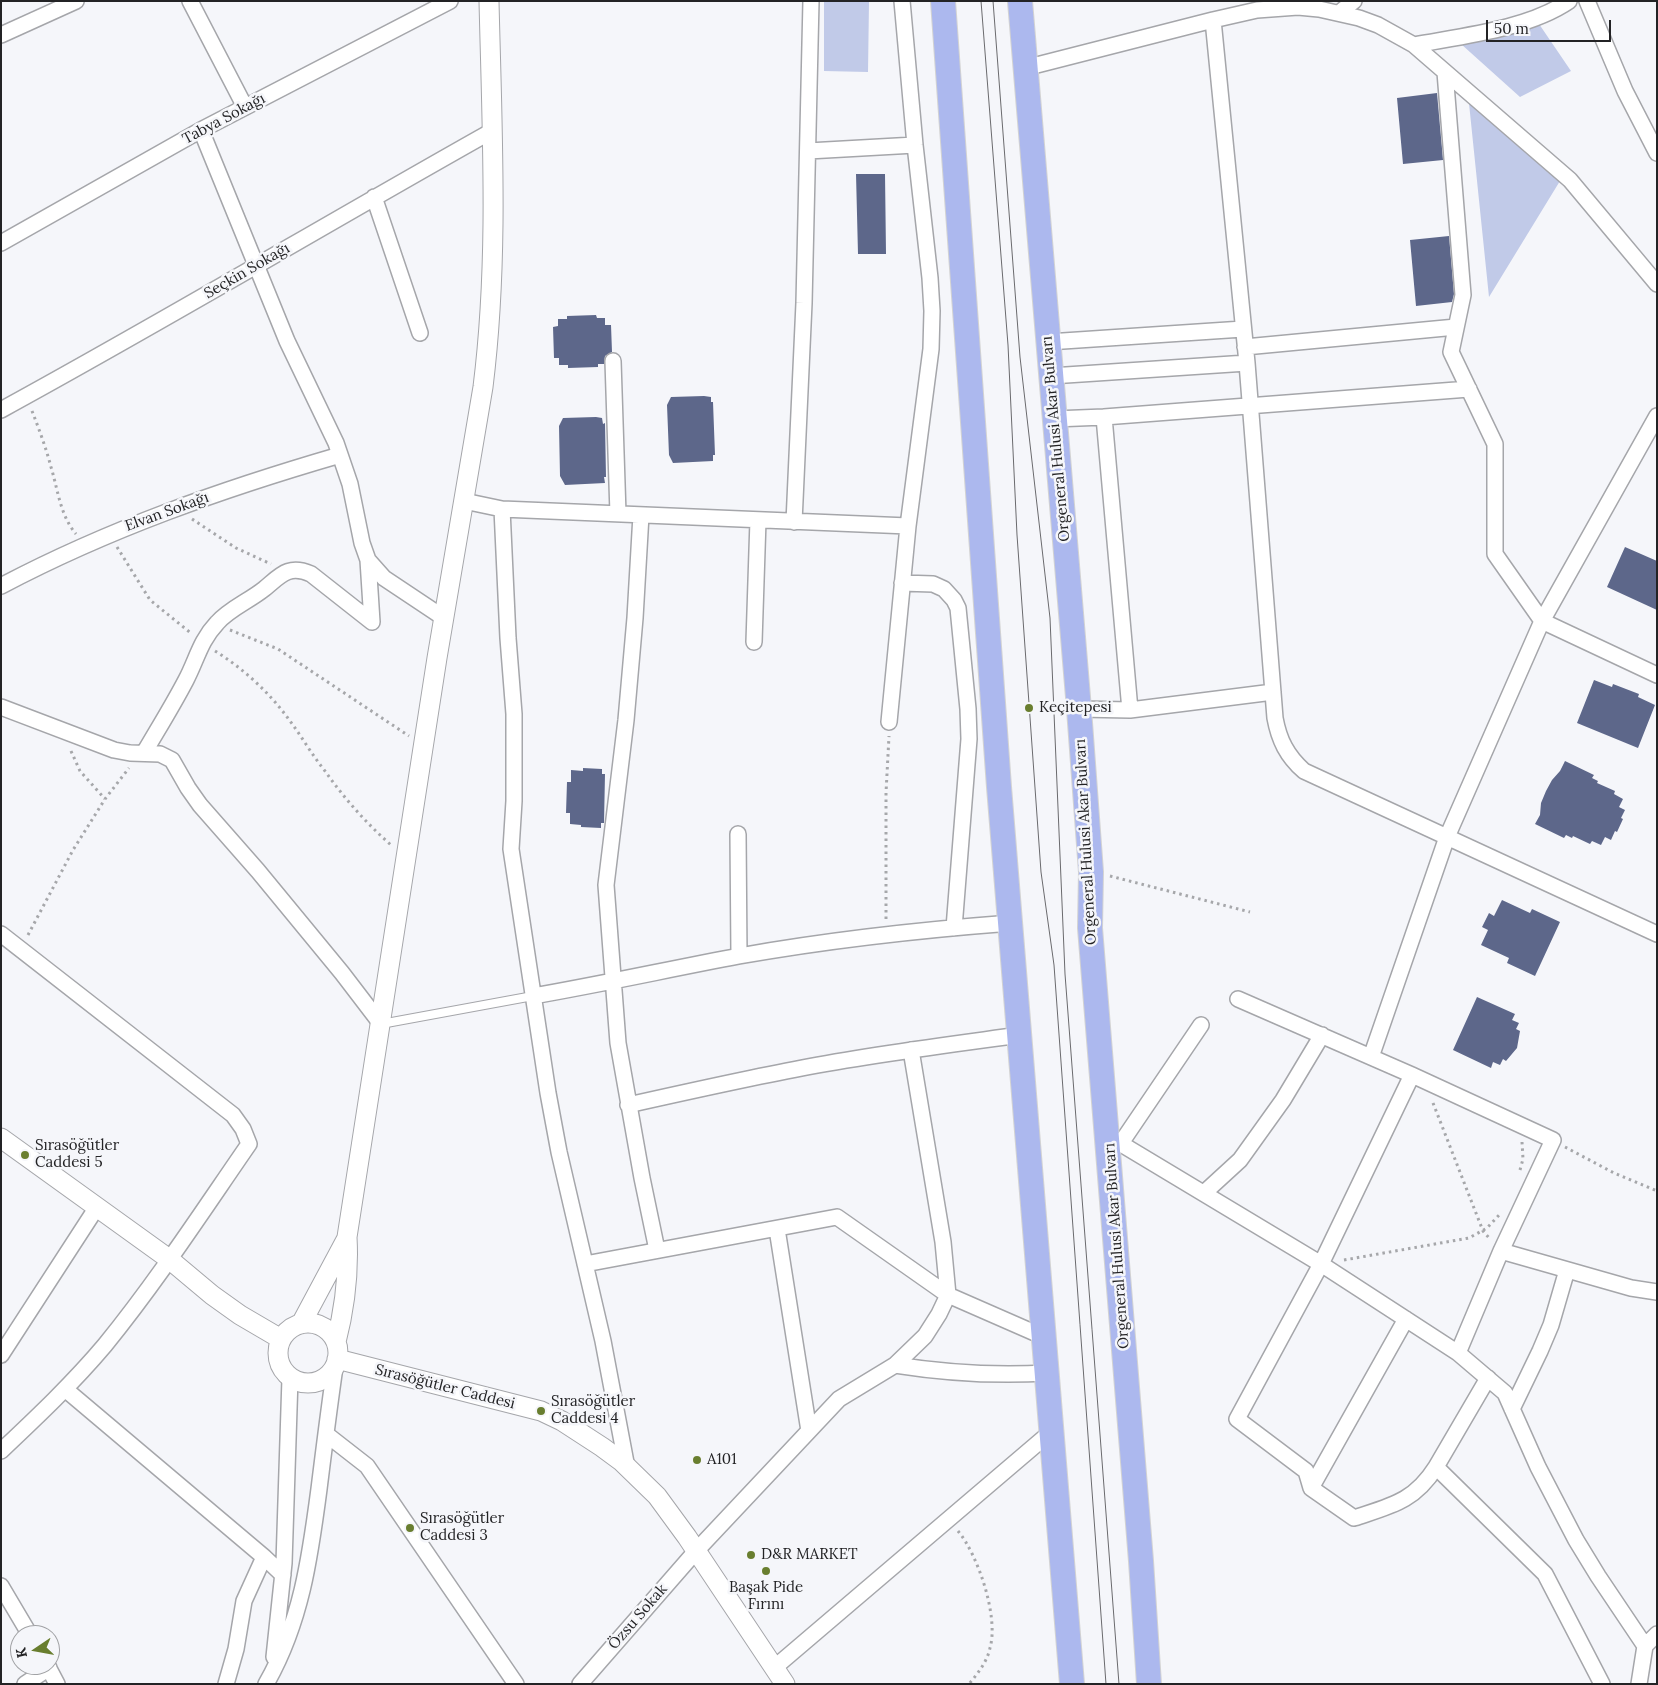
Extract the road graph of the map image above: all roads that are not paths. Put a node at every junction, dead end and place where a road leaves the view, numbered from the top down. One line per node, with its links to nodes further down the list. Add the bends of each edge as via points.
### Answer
1 (76, 1): 14 (street)
2 (190, 1): 18 (street)
3 (450, 1): 18 (street, Tabya Sokağı)
4 (489, 1): 20 (street)
5 (811, 1): 22 (street)
6 (902, 1): 21 (street)
7 (943, 1): 65 (main road)
8 (1020, 1): 16 (main road, Orgeneral Hulusi Akar Bulvarı)
9 (1354, 1): 12 (street)
10 (1569, 1): 15 (street, via 1526,22)
11 (1587, 1): 23 (street, via 1625,91)
12 (1339, 13): 13 (street, via 1298,7 1277,8); 15 (street, via 1378,26)
13 (1212, 20): 16 (street); 29 (street)
14 (1, 35)
15 (1414, 45): 17 (street)
16 (1025, 68): 31 (main road, Orgeneral Hulusi Akar Bulvarı)
17 (1445, 72): 27 (street, via 1570,180); 28 (street, via 1463,295)
18 (245, 107): 19 (street, Tabya Sokağı)
19 (201, 130): 25 (street, Tabya Sokağı); 26 (street)
20 (492, 131): 24 (street, Seçkin Sokağı); 43 (street, via 491,312 483,387)
21 (915, 145): 22 (street); 49 (street, via 932,311)
22 (808, 150): 48 (street)
23 (1657, 153)
24 (374, 197): 26 (street, Seçkin Sokağı); 30 (street)
25 (1, 243)
26 (255, 266): 38 (street, Seçkin Sokağı); 42 (street)
27 (1657, 284)
28 (1456, 327): 32 (street); 36 (street, via 1450,352)
29 (1243, 329): 31 (street); 32 (street)
30 (420, 333)
31 (1048, 342): 35 (main road, Orgeneral Hulusi Akar Bulvarı)
32 (1245, 347): 34 (street)
33 (613, 361): 45 (street)
34 (1247, 363): 35 (street); 37 (street)
35 (1050, 376): 41 (main road, Orgeneral Hulusi Akar Bulvarı)
36 (1469, 389): 37 (street); 54 (street, via 1496,444 1495,554)
37 (1250, 406): 40 (street); 57 (street)
38 (1, 410)
39 (1657, 416): 54 (street)
40 (1104, 418): 41 (street); 60 (street)
41 (1054, 419): 59 (main road, Orgeneral Hulusi Akar Bulvarı)
42 (340, 455): 50 (street); 52 (street, Elvan Sokağı, via 238,486 108,534)
43 (464, 501): 44 (street); 53 (street)
44 (502, 509): 45 (street); 71 (street, via 514,724 510,849)
45 (618, 514): 46 (street)
46 (640, 515): 47 (street); 70 (street, via 627,711 606,885)
47 (758, 520): 48 (street); 55 (street)
48 (794, 522): 49 (street)
49 (908, 526): 51 (street)
50 (368, 560): 53 (street, via 384,578); 62 (street, via 372,622 311,574 291,570 278,576 216,624 202,643 187,678)
51 (902, 583): 61 (street); 66 (street, via 939,586 958,608 969,739)
52 (1, 586)
53 (444, 618): 73 (street)
54 (1542, 621): 56 (street); 64 (street)
55 (754, 642)
56 (1657, 675)
57 (1273, 692): 60 (street); 64 (street, via 1279,738 1304,771)
58 (1, 707): 62 (street, via 114,750)
59 (1079, 709): 60 (street); 82 (main road, Orgeneral Hulusi Akar Bulvarı, via 1091,872 1090,928)
60 (1130, 710)
61 (889, 722)
62 (142, 753): 73 (street, via 160,754 172,760 200,805 258,871)
63 (738, 834): 69 (street)
64 (1448, 837): 68 (street); 78 (street)
65 (1010, 923): 66 (street); 75 (main road)
66 (954, 928): 69 (street, via 886,934)
67 (1, 934): 89 (street, via 233,1115 244,1129 249,1144)
68 (1657, 934)
69 (739, 956): 70 (street)
70 (613, 982): 71 (street); 80 (street)
71 (533, 996): 73 (lane); 90 (street, via 559,1152)
72 (1238, 999): 76 (street)
73 (381, 1024): 86 (street)
74 (1201, 1025): 82 (street)
75 (1020, 1036): 77 (street); 97 (main road)
76 (1322, 1036): 78 (street); 83 (street, via 1283,1100 1240,1160)
77 (911, 1050): 80 (street, via 716,1085); 94 (street, via 943,1242)
78 (1371, 1057): 79 (street)
79 (1418, 1078): 88 (street, via 1553,1140); 91 (street)
80 (628, 1105): 87 (street)
81 (1, 1138): 84 (street)
82 (1114, 1140): 83 (street); 130 (main road, Orgeneral Hulusi Akar Bulvarı)
83 (1204, 1193): 91 (street)
84 (97, 1207): 89 (street); 100 (street)
85 (777, 1229): 87 (street); 94 (street, via 837,1218); 108 (street)
86 (347, 1237): 96 (street); 101 (street, via 347,1280)
87 (657, 1250): 90 (street)
88 (1500, 1251): 92 (street); 99 (street)
89 (169, 1260): 98 (street, via 240,1315); 106 (street, via 126,1318)
90 (585, 1264): 113 (street)
91 (1321, 1264): 95 (street); 114 (street, via 1238,1419 1306,1471)
92 (1567, 1270): 93 (street); 107 (street, via 1551,1325)
93 (1657, 1292)
94 (948, 1295): 97 (street); 102 (street, Özsu Sokak, via 925,1336)
95 (1406, 1319): 99 (street); 114 (street)
96 (301, 1324): 98 (street, via 286,1332); 101 (street, via 310,1323 326,1329)
97 (1044, 1337): 103 (main road)
98 (281, 1339): 104 (street, via 278,1347 280,1364)
99 (1458, 1353): 105 (street)
100 (1, 1355)
101 (336, 1356): 104 (street, via 323,1380 306,1383); 110 (street); 113 (street, Sırasöğütler Caddesi, via 540,1411 582,1433)
102 (895, 1365): 103 (street, via 961,1373); 108 (street, Özsu Sokak, via 839,1399)
103 (1047, 1372): 109 (main road)
104 (290, 1378): 117 (street)
105 (1488, 1378): 107 (street, via 1505,1393); 112 (street)
106 (65, 1389): 111 (street); 116 (street)
107 (1512, 1409): 121 (street, via 1576,1540)
108 (809, 1431): 115 (street, Özsu Sokak)
109 (1052, 1431): 124 (street, via 949,1519); 129 (main road)
110 (326, 1434): 123 (street, via 300,1604); 127 (street, via 368,1466)
111 (1, 1451)
112 (1436, 1467): 114 (street, via 1412,1495 1354,1518); 131 (street, via 1545,1574)
113 (628, 1468): 115 (street, Sırasöğütler Caddesi, via 657,1496)
114 (1311, 1488)
115 (696, 1551): 124 (street, Sırasöğütler Caddesi); 128 (street, Özsu Sokak)
116 (264, 1557): 117 (street); 126 (street, via 244,1602)
117 (283, 1575): 123 (street)
118 (1, 1586): 119 (street)
119 (24, 1625)
120 (1657, 1634): 121 (street)
121 (1645, 1646): 132 (street)
122 (36, 1675): 125 (street)
123 (269, 1678)
124 (778, 1678)
125 (25, 1684)
126 (226, 1684)
127 (516, 1684)
128 (580, 1684)
129 (1072, 1684)
130 (1149, 1684)
131 (1602, 1684)
132 (1639, 1684)

